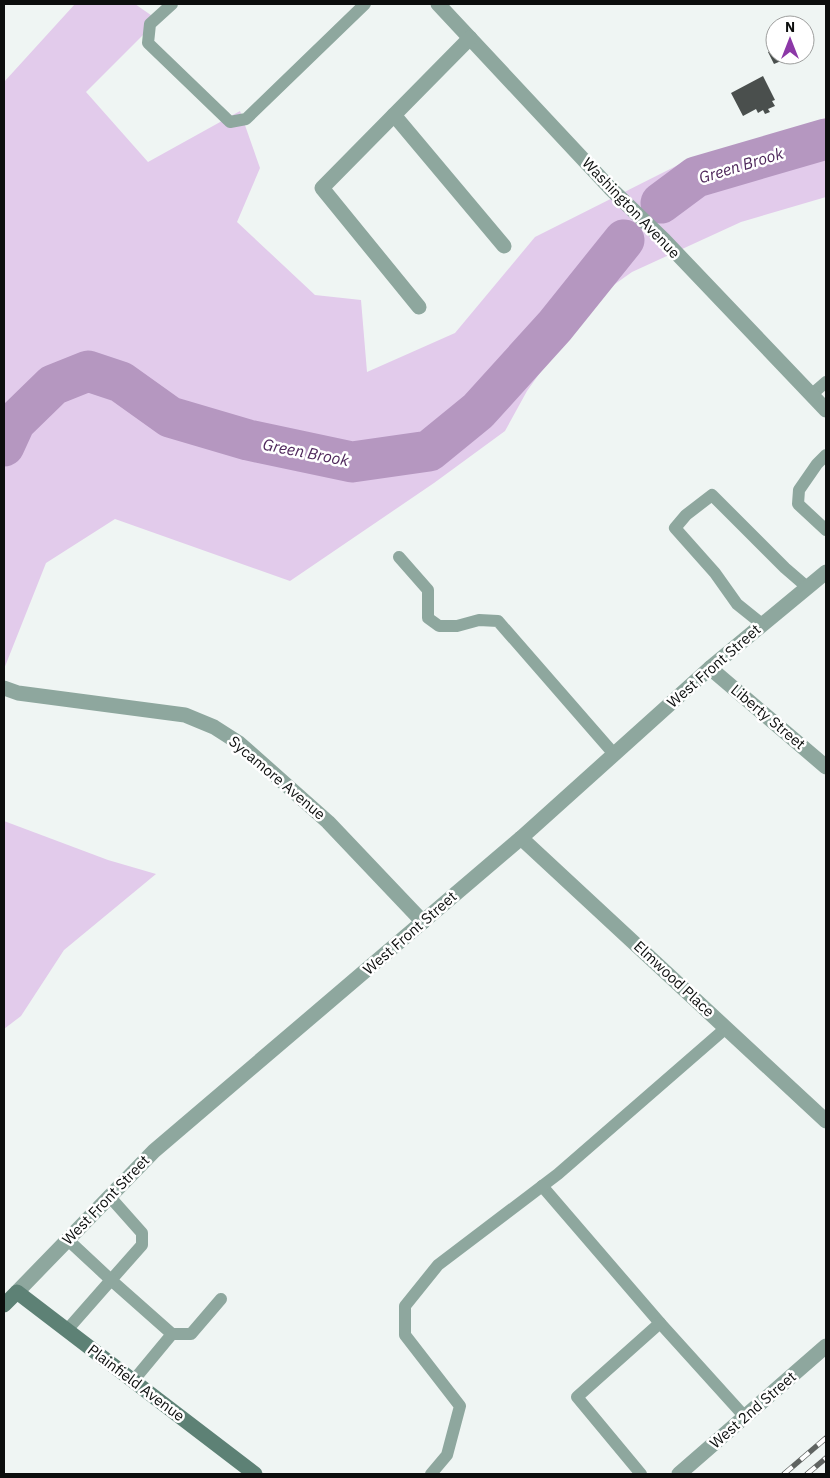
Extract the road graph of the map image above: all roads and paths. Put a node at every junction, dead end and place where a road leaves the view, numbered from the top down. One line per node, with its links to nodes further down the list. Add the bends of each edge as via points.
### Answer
1 (172, 4): 2 (lane, via 150,24 148,43 230,122 246,119)
2 (365, 4)
3 (438, 4): 4 (street, Washington Avenue)
4 (470, 38): 5 (street); 9 (street, Washington Avenue)
5 (394, 115): 6 (street); 7 (street, via 322,188)
6 (504, 246)
7 (418, 307)
8 (826, 382): 9 (lane)
9 (811, 395): 10 (street, Washington Avenue)
10 (826, 410)
11 (826, 455): 12 (lane, via 799,490 798,504)
12 (826, 530)
13 (399, 557): 19 (lane, via 428,590 428,618 439,626 457,626 479,620 498,621)
14 (826, 572): 15 (street, West Front Street)
15 (807, 587): 16 (street, West Front Street); 16 (lane, via 712,495 686,515 675,528 715,573 737,604)
16 (762, 624): 17 (street, West Front Street)
17 (710, 668): 19 (street, West Front Street); 20 (street, Liberty Street)
18 (4, 688): 22 (street, Sycamore Avenue, via 185,715 214,727 239,743 328,822)
19 (614, 754): 21 (street, West Front Street)
20 (826, 767)
21 (521, 838): 22 (street, West Front Street); 23 (street, Elmwood Place)
22 (423, 922): 26 (street, West Front Street, via 154,1151)
23 (726, 1028): 24 (street, Elmwood Place); 25 (lane)
24 (826, 1121)
25 (542, 1186): 32 (lane); 39 (lane, via 438,1265 405,1306 405,1335 460,1406 447,1455)
26 (110, 1197): 27 (street, West Front Street); 28 (lane, via 142,1233 142,1245)
27 (68, 1240): 28 (lane); 29 (street, West Front Street)
28 (111, 1280): 33 (lane); 34 (lane)
29 (17, 1292): 31 (main road, West Front Street); 33 (main road, Plainfield Avenue)
30 (221, 1299): 34 (lane, via 191,1334)
31 (4, 1305)
32 (660, 1323): 37 (lane); 40 (lane, via 578,1397)
33 (67, 1330): 36 (main road, Plainfield Avenue)
34 (172, 1334): 36 (lane)
35 (826, 1346): 37 (street, West 2nd Street)
36 (133, 1381): 38 (main road, Plainfield Avenue)
37 (745, 1417): 41 (street, West 2nd Street)
38 (255, 1474)
39 (432, 1474)
40 (641, 1474)
41 (679, 1474)

